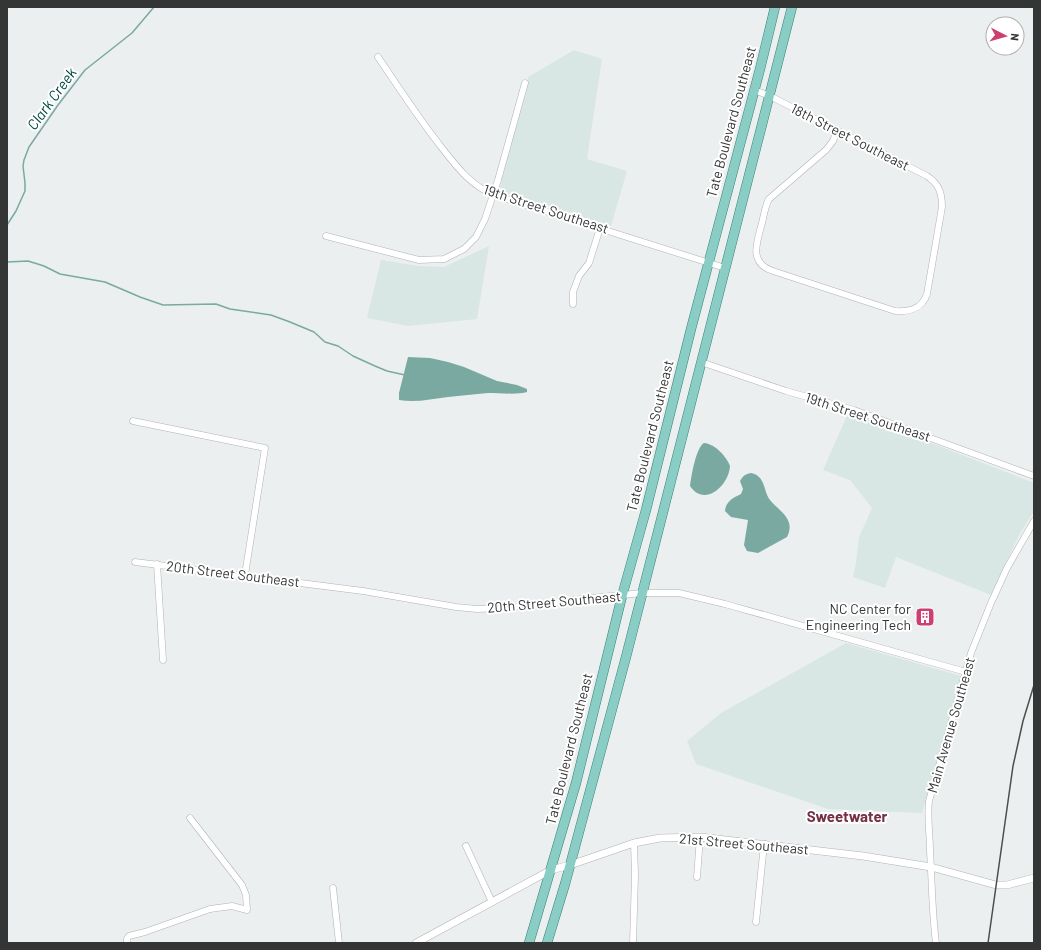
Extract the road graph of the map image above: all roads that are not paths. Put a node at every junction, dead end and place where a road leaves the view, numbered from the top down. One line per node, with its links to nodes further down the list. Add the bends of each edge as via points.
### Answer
1 (775, 7): 5 (main road, Tate Boulevard Southeast)
2 (792, 7): 6 (main road)
3 (378, 57): 8 (street, 19th Street Southeast, via 409,104 461,172 478,187)
4 (524, 83): 8 (street)
5 (754, 90): 6 (street, 18th Street Southeast); 11 (main road, Tate Boulevard Southeast)
6 (770, 96): 7 (street, 18th Street Southeast); 12 (main road)
7 (837, 130): 7 (street, 18th Street Southeast, via 826,150 767,202 755,248 756,255 766,269 895,310 913,310 922,303 927,294 942,207 940,190 927,176)
8 (494, 195): 9 (street, 19th Street Southeast); 10 (street, via 476,237 464,249 444,259 411,259)
9 (600, 228): 11 (street, 19th Street Southeast); 13 (street, via 589,263 579,276 573,292)
10 (326, 236)
11 (709, 263): 12 (street, 19th Street Southeast); 22 (main road, Tate Boulevard Southeast)
12 (725, 268): 14 (main road)
13 (573, 304)
14 (701, 362): 16 (street, 19th Street Southeast, via 881,419); 21 (main road)
15 (134, 421): 20 (street, via 265,448)
16 (1034, 476)
17 (1034, 521): 24 (street, Main Avenue Southeast, via 994,594)
18 (135, 562): 19 (street, 20th Street Southeast)
19 (157, 564): 20 (street, 20th Street Southeast); 23 (street)
20 (245, 575): 22 (street, 20th Street Southeast, via 477,609)
21 (642, 593): 22 (street, 20th Street Southeast); 24 (street, 20th Street Southeast, via 700,597); 30 (main road)
22 (622, 596): 32 (main road, Tate Boulevard Southeast, via 576,783)
23 (163, 660)
24 (966, 672): 31 (street, Main Avenue Southeast, via 929,801)
25 (190, 818): 38 (street, via 242,885 247,910 232,906 210,909 129,936)
26 (700, 837): 27 (street, 21st Street Southeast, via 660,838); 28 (street, 21st Street Southeast); 33 (street)
27 (634, 843): 30 (street, 21st Street Southeast); 43 (street)
28 (765, 844): 31 (street, 21st Street Southeast); 37 (street)
29 (466, 846): 36 (street)
30 (570, 865): 32 (street, 21st Street Southeast); 42 (main road)
31 (931, 867): 34 (street, 21st Street Southeast, via 996,885); 44 (street, Main Avenue Southeast)
32 (550, 870): 36 (street, 21st Street Southeast); 41 (main road, Tate Boulevard Southeast)
33 (697, 877)
34 (1034, 878)
35 (333, 888): 39 (street)
36 (492, 902): 40 (street, 21st Street Southeast)
37 (756, 922)
38 (127, 941)
39 (339, 943)
40 (416, 943)
41 (529, 943)
42 (547, 943)
43 (633, 943)
44 (936, 943)

